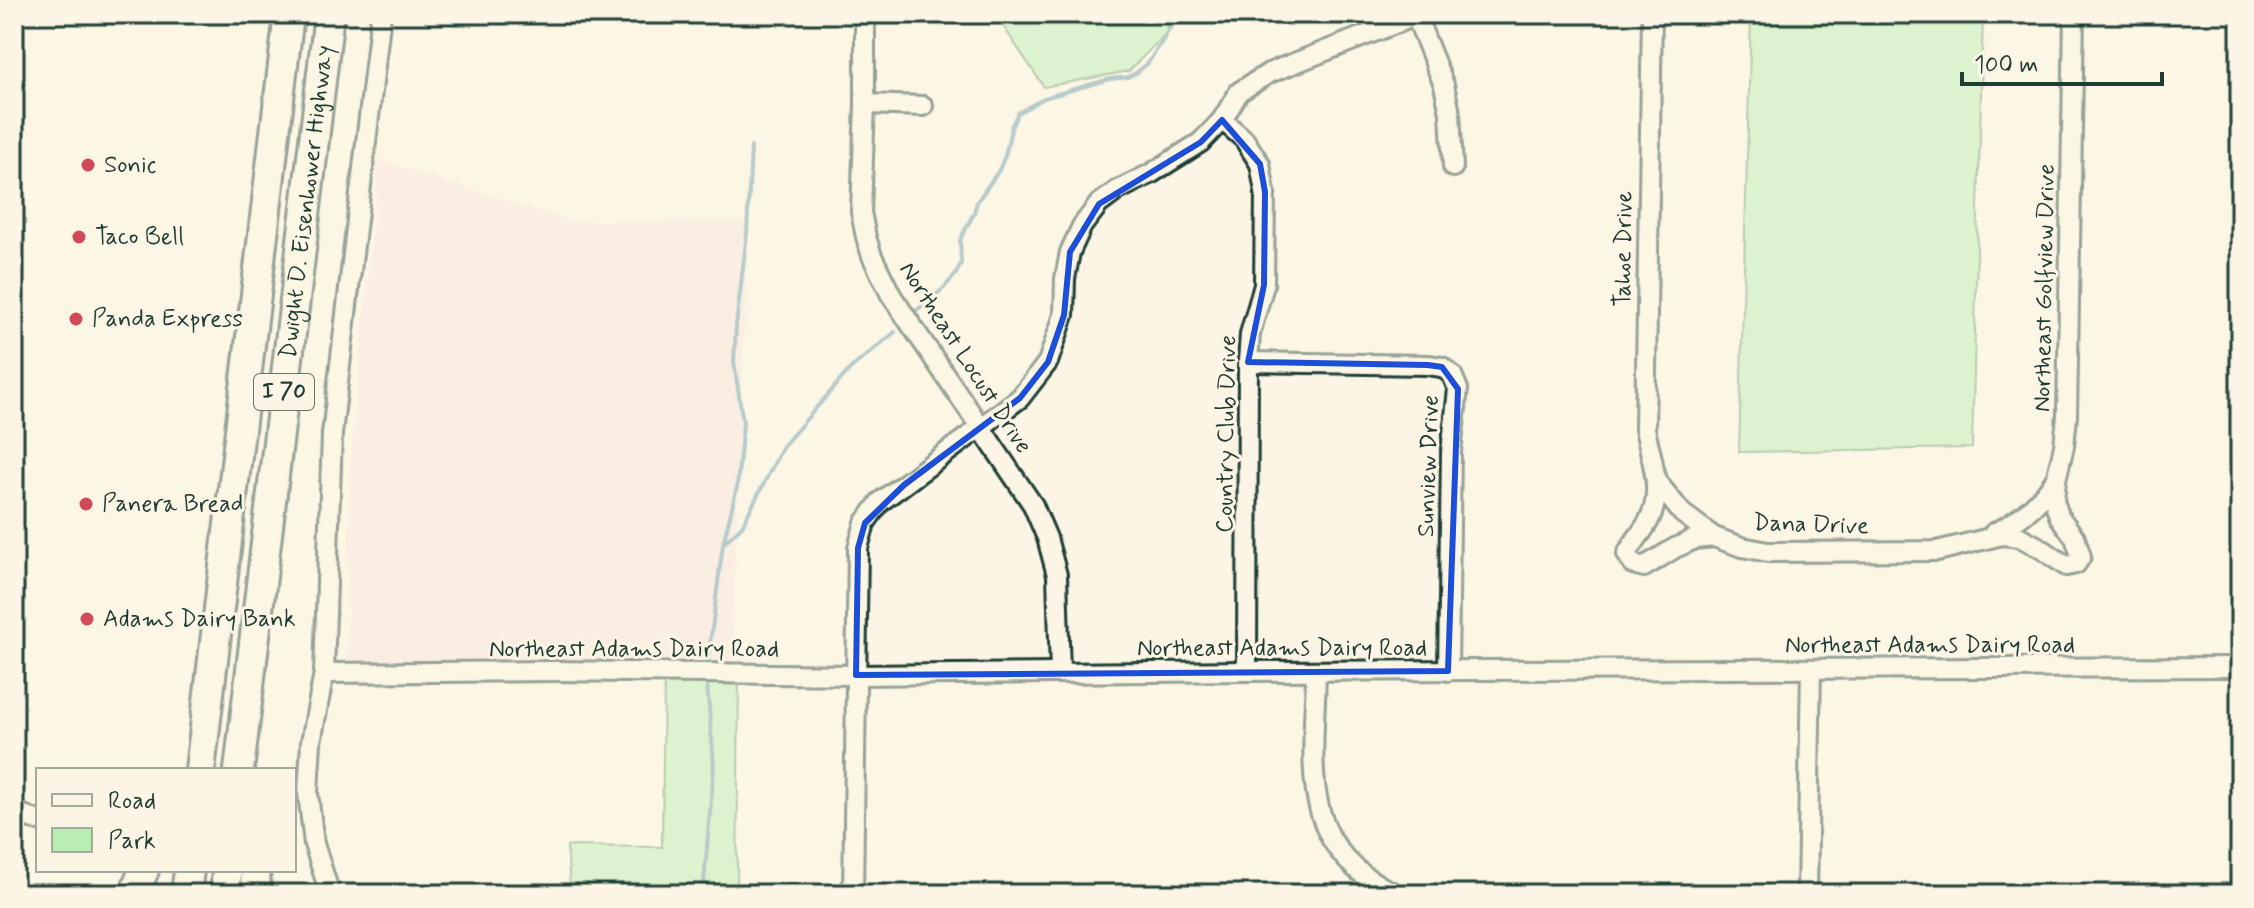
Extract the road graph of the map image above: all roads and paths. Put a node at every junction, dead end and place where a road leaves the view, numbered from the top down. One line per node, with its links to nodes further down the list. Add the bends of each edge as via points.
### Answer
1 (289, 14): 20 (highway, Dwight D. Eisenhower Highway / I 70)
2 (329, 14): 19 (highway, Dwight D. Eisenhower Highway / I 70)
3 (381, 14): 26 (street, via 332,434)
4 (865, 14): 8 (street, Northeast Locust Drive)
5 (1652, 14): 15 (street, Tahoe Drive, via 1645,429)
6 (2074, 14): 14 (street, Northeast Golfview Drive, via 2067,416)
7 (1418, 15): 10 (street, via 1269,73 1239,92); 11 (street, via 1444,85)
8 (865, 104): 9 (street); 13 (street, Northeast Locust Drive, via 861,212 872,256 894,299)
9 (923, 106)
10 (1222, 120): 12 (street, Country Club Drive, via 1244,139 1260,164 1265,192 1264,285); 13 (street, via 1201,142 1099,204 1070,252 1064,315 1048,362 1020,398)
11 (1453, 167)
12 (1248, 362): 23 (street, Country Club Drive); 24 (street, Sunview Drive, via 1428,365 1452,375 1458,389 1451,452)
13 (981, 427): 27 (street, Northeast Locust Drive, via 1033,505 1047,538 1057,575); 28 (street, via 880,502 865,523 858,548)
14 (2056, 480): 17 (street, Dana Drive, via 2036,506); 18 (street, Northeast Golfview Drive, via 2059,516)
15 (1658, 483): 16 (street, Tahoe Drive, via 1682,513); 16 (street, Tahoe Drive, via 1648,522 1627,554 1633,564 1644,567 1695,539)
16 (1714, 537): 17 (street, Dana Drive, via 1768,552 1937,551)
17 (1980, 539): 18 (street, Dana Drive, via 2020,537 2066,566)
18 (2081, 556)
19 (255, 638): 31 (highway, Dwight D. Eisenhower Highway / I 70); 32 (highway)
20 (213, 667): 29 (highway); 30 (highway, Dwight D. Eisenhower Highway / I 70)
21 (2240, 667): 22 (street, Northeast Adams Dairy Road)
22 (1811, 669): 24 (street, Northeast Adams Dairy Road); 46 (street)
23 (1247, 671): 25 (street, Northeast Adams Dairy Road); 27 (street, Northeast Adams Dairy Road)
24 (1448, 671): 25 (street, Northeast Adams Dairy Road)
25 (1316, 672): 45 (street, via 1314,787 1319,813 1330,838 1353,867)
26 (324, 673): 28 (street, Northeast Adams Dairy Road); 43 (street, via 308,793 314,844)
27 (1060, 673): 28 (street, Northeast Adams Dairy Road)
28 (856, 675): 44 (street)
29 (181, 768)
30 (200, 768)
31 (239, 768)
32 (254, 768)
33 (14, 811): 34 (street)
34 (36, 820)
35 (143, 872): 39 (highway)
36 (189, 872): 40 (highway)
37 (227, 872): 41 (highway)
38 (255, 872): 42 (highway)
39 (134, 894)
40 (186, 894)
41 (225, 894)
42 (256, 894)
43 (330, 894)
44 (853, 894)
45 (1396, 894)
46 (1807, 894)

